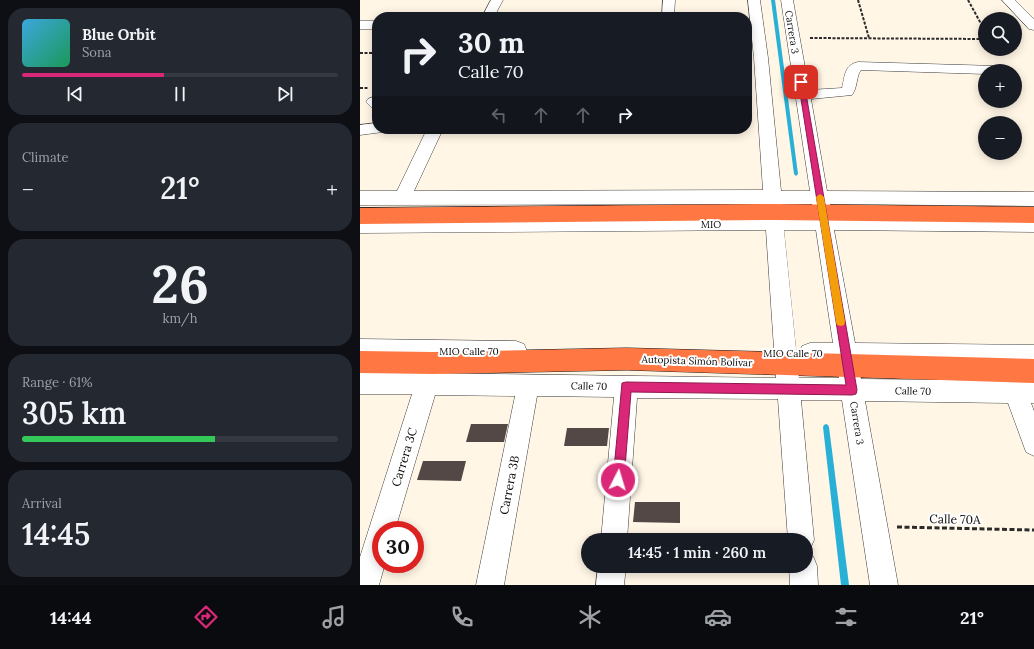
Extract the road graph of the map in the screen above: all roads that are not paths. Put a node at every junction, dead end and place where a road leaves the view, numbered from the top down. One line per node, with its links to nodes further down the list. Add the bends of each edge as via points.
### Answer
1 (496, 0): 6 (street)
2 (669, 0): 7 (street)
3 (754, 0): 19 (street)
4 (787, 0): 12 (street, Carrera 3)
5 (1008, 0): 10 (street)
6 (490, 12)
7 (668, 12)
8 (360, 25): 9 (street)
9 (372, 25)
10 (1034, 26)
11 (978, 69): 12 (street, via 858,66 853,68 847,92)
12 (803, 96): 20 (street, Carrera 3)
13 (372, 129): 14 (street)
14 (360, 130)
15 (433, 134): 17 (street)
16 (360, 198): 17 (street)
17 (402, 198): 19 (street)
18 (1034, 200): 20 (street)
19 (774, 211): 20 (highway); 22 (highway); 24 (street, MIO); 27 (street)
20 (822, 212): 21 (highway); 23 (street); 28 (street, Carrera 3)
21 (1034, 215)
22 (360, 216)
23 (1034, 225)
24 (360, 226)
25 (360, 349): 27 (street, MIO Calle 70)
26 (1034, 355): 28 (street)
27 (786, 358): 28 (highway, Autopista Simón Bolívar); 29 (highway, Autopista Simón Bolívar); 35 (street)
28 (847, 360): 30 (highway, Autopista Simón Bolívar); 36 (street, Carrera 3)
29 (360, 362)
30 (1034, 371)
31 (360, 383): 32 (street, Calle 70)
32 (427, 384): 33 (street, Calle 70); 39 (street, Carrera 3C)
33 (528, 386): 34 (street, Calle 70); 46 (street, Carrera 3B)
34 (626, 387): 35 (street, Calle 70); 40 (street)
35 (788, 389): 36 (street, Calle 70); 41 (street)
36 (852, 390): 37 (street, Calle 70); 49 (street, Carrera 3)
37 (1025, 392): 38 (street)
38 (1034, 444)
39 (385, 521)
40 (615, 533)
41 (800, 533)
42 (372, 562): 45 (street)
43 (611, 573): 47 (street)
44 (803, 573): 48 (street)
45 (365, 585)
46 (490, 585)
47 (610, 585)
48 (804, 585)
49 (884, 585)

